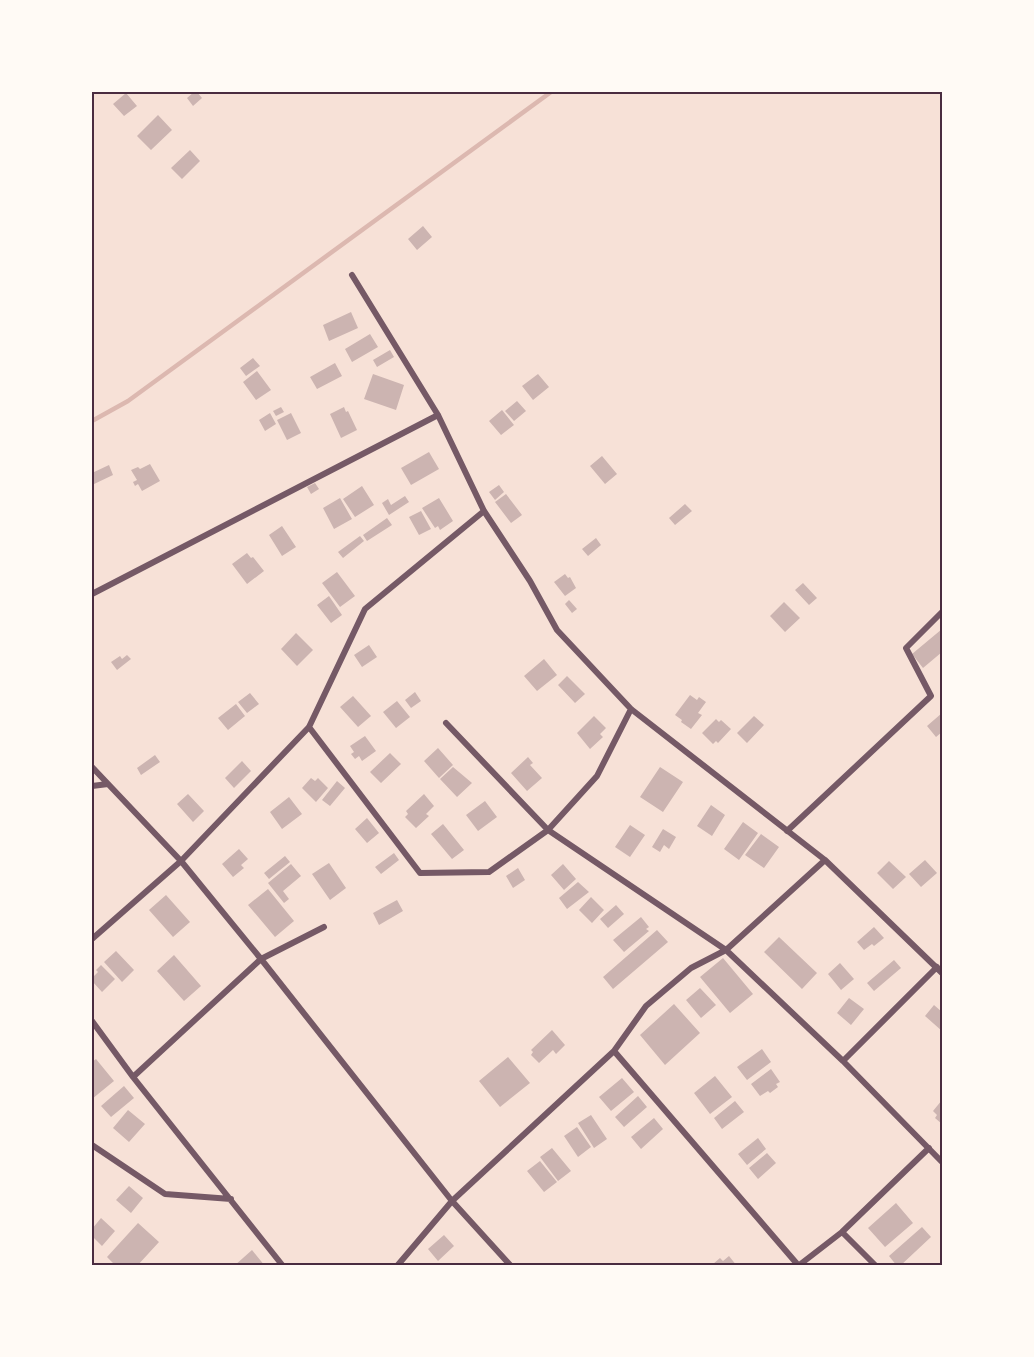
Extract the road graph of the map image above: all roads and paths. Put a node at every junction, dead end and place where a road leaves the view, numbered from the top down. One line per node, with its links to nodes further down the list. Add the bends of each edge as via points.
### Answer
1 (352, 275): 2 (street)
2 (438, 415): 3 (street); 4 (street)
3 (484, 511): 6 (street, via 557,630); 8 (street, via 365,609)
4 (92, 594)
5 (942, 612): 13 (street, via 906,648 931,696)
6 (631, 709): 12 (street, via 597,776); 13 (street)
7 (446, 723): 12 (street)
8 (309, 727): 12 (street, via 420,873 489,872); 15 (street)
9 (92, 767): 10 (street)
10 (108, 784): 11 (street); 15 (street)
11 (92, 786)
12 (548, 830): 18 (street)
13 (788, 831): 14 (street)
14 (825, 860): 18 (street); 20 (street)
15 (181, 861): 17 (street); 19 (street)
16 (324, 927): 19 (street)
17 (92, 939)
18 (726, 950): 23 (street, via 691,968 646,1006); 24 (street)
19 (261, 959): 25 (street); 30 (street)
20 (937, 967): 21 (street); 24 (street)
21 (942, 974)
22 (92, 1021): 25 (street)
23 (614, 1051): 30 (street); 32 (street)
24 (843, 1061): 27 (street)
25 (133, 1077): 29 (street)
26 (92, 1145): 29 (street, via 165,1194)
27 (929, 1148): 28 (street); 31 (street)
28 (942, 1162)
29 (231, 1199): 33 (street)
30 (452, 1201): 34 (street); 35 (street)
31 (842, 1232): 32 (street); 36 (street)
32 (798, 1265)
33 (283, 1266)
34 (397, 1266)
35 (511, 1266)
36 (876, 1266)

